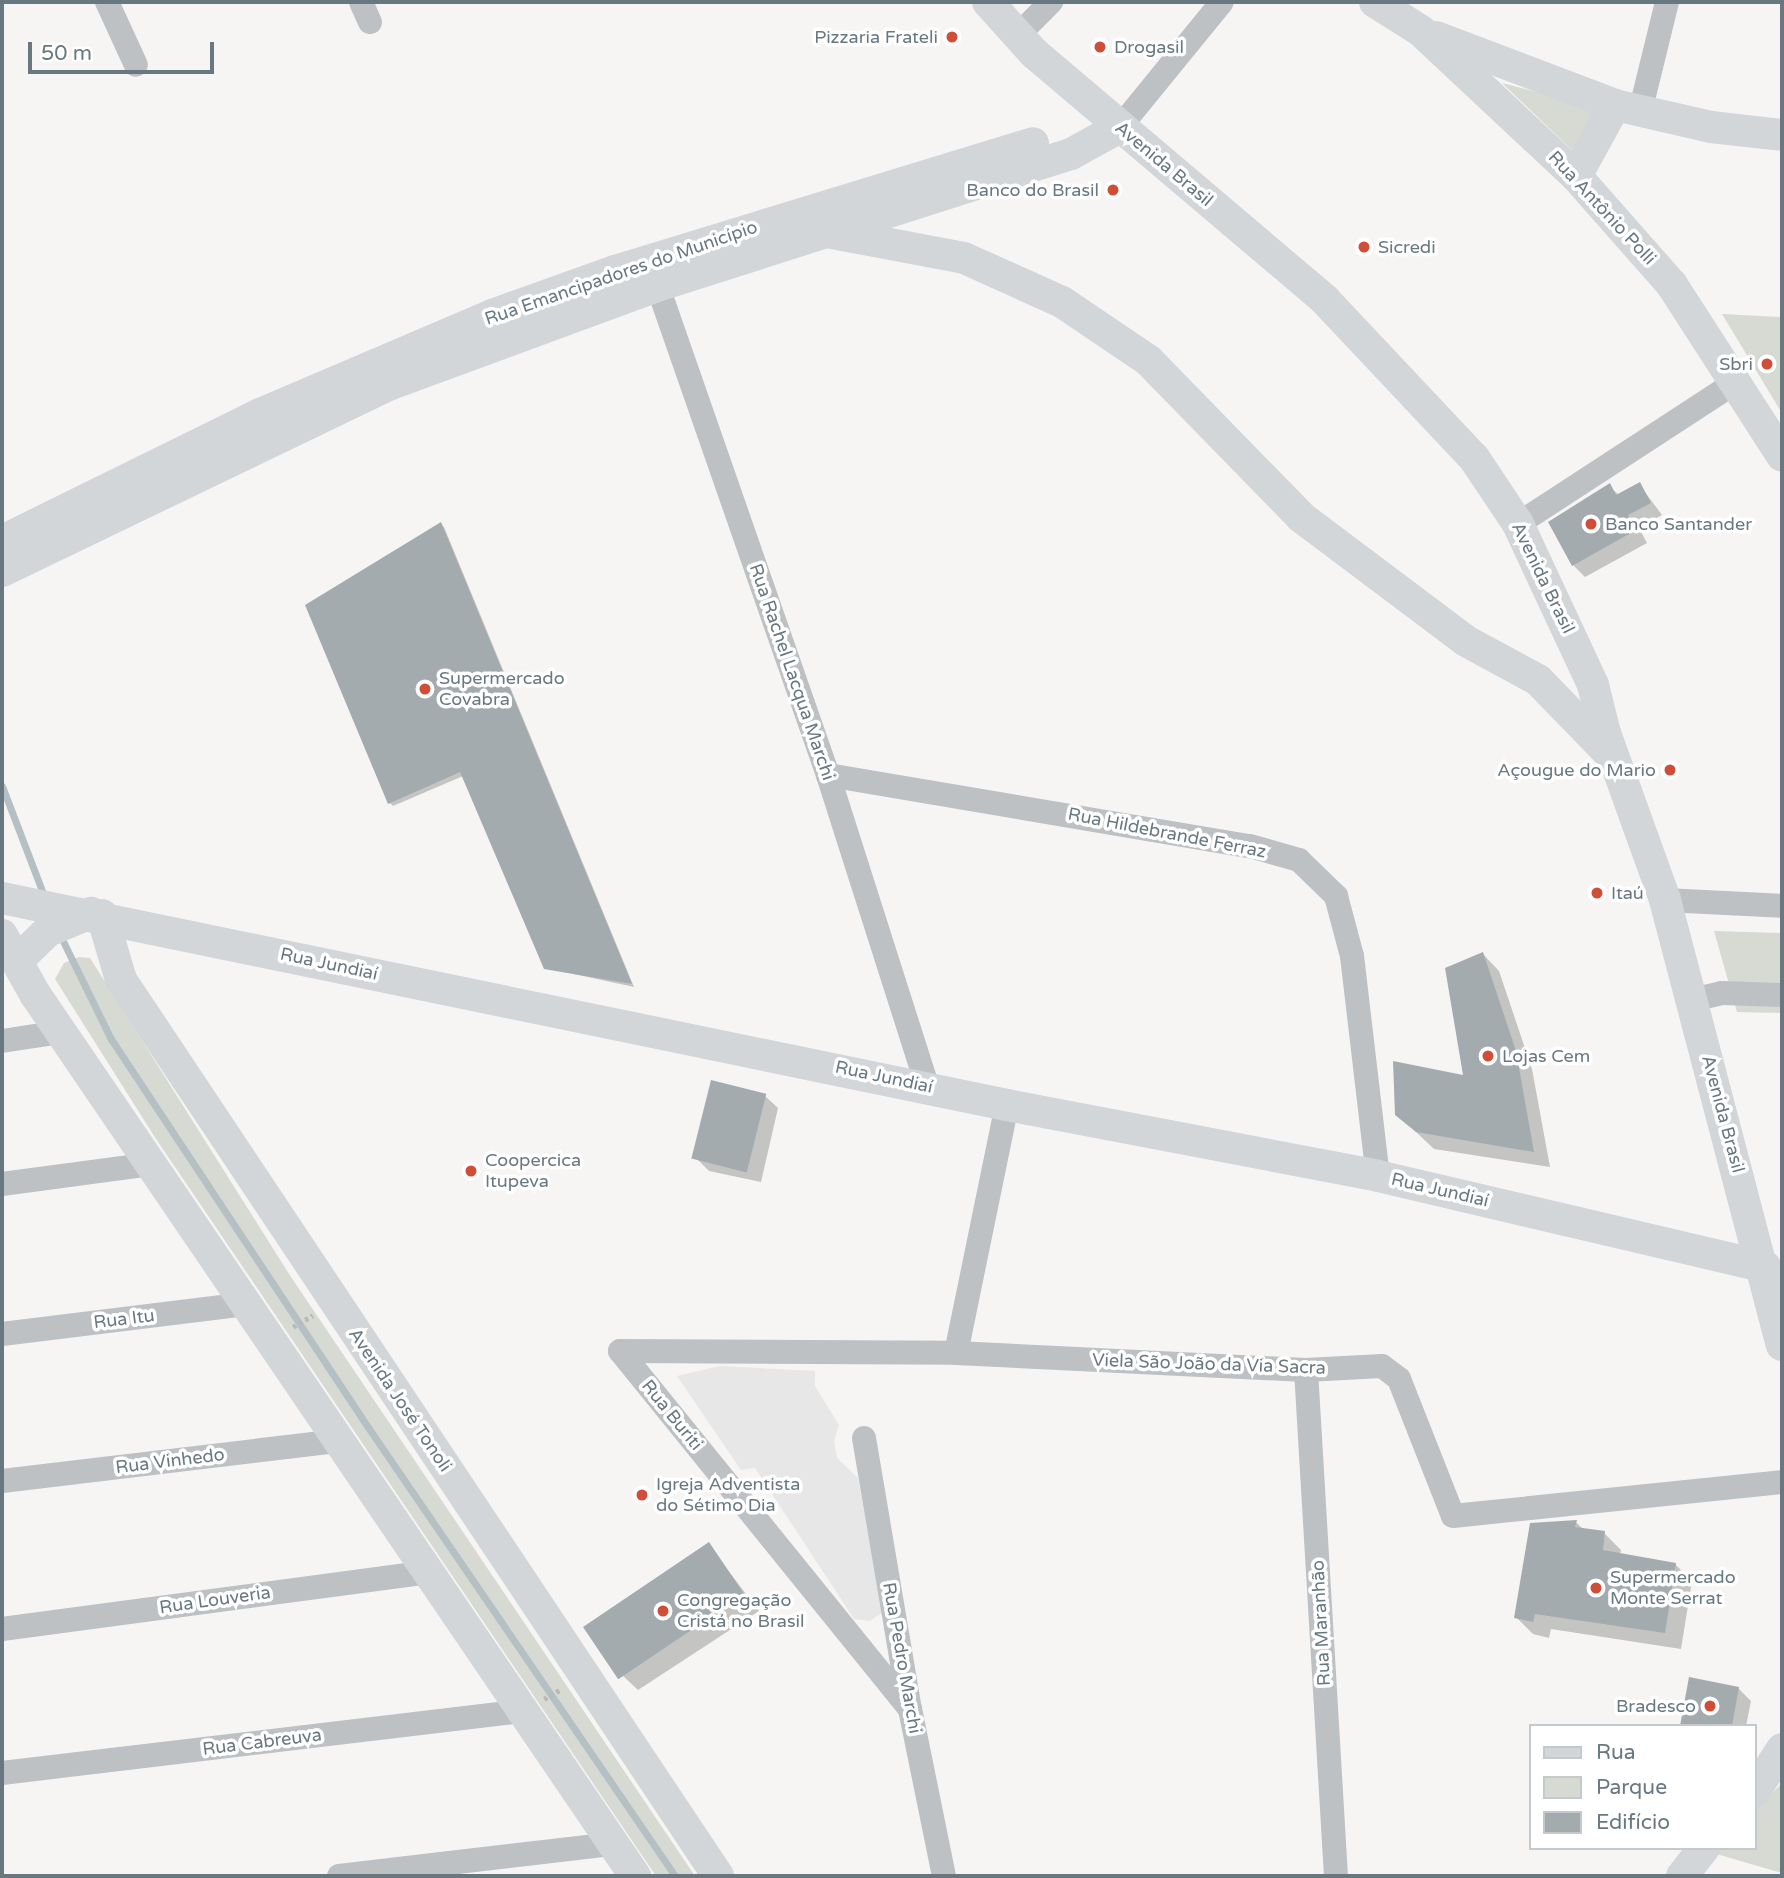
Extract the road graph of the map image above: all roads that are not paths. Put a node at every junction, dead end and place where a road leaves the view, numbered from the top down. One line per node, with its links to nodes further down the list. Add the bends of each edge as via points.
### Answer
1 (107, 2): 9 (street)
2 (988, 2): 8 (main road, Avenida Brasil)
3 (1051, 2): 8 (street)
4 (1222, 2): 11 (street)
5 (1375, 2): 7 (main road, Rua Antônio Polli)
6 (1667, 2): 10 (street)
7 (1422, 31): 10 (main road); 13 (main road, Rua Antônio Polli)
8 (1018, 35): 11 (main road, Avenida Brasil)
9 (136, 65)
10 (1628, 108): 12 (main road); 13 (main road)
11 (1110, 119): 14 (main road, Rua Emancipadores do Município, via 1071,154); 15 (main road, Rua Emancipadores do Município); 18 (main road, Avenida Brasil, via 1325,300 1474,458)
12 (1782, 135)
13 (1576, 176): 16 (main road, Rua Antônio Polli, via 1672,285)
14 (823, 232): 15 (main road, Rua Emancipadores do Município); 22 (main road, Rua Emancipadores do Município, via 964,258 1062,302 1149,361 1301,517 1466,641)
15 (653, 274): 19 (main road, Rua Emancipadores do Município, via 492,315 260,414); 20 (main road, Rua Emancipadores do Município, via 391,384); 24 (street, Rua Rachel Lacqua Marchi)
16 (1734, 383): 17 (main road, Rua Antônio Polli); 18 (street)
17 (1782, 456)
18 (1518, 524): 21 (main road, Avenida Brasil)
19 (2, 541)
20 (2, 571)
21 (1562, 615): 22 (main road, via 1561,661); 23 (main road, Avenida Brasil, via 1593,685)
22 (1538, 680): 23 (main road, Rua Emancipadores do Município)
23 (1615, 760): 26 (main road, Avenida Brasil)
24 (828, 775): 34 (street, Rua Rachel Lacqua Marchi); 37 (street, Rua Hildebrande Ferraz, via 1250,846 1300,860 1336,896 1352,956)
25 (2, 898): 28 (main road, Rua Jundiaí)
26 (1665, 900): 27 (street); 31 (main road, Avenida Brasil)
27 (1782, 906)
28 (70, 915): 29 (main road); 34 (main road, Rua Jundiaí); 61 (main road, Avenida José Tonoli, via 121,980)
29 (9, 948): 32 (main road)
30 (1782, 995): 31 (street, via 1722,993)
31 (1692, 1000): 39 (main road, Avenida Brasil)
32 (61, 1032): 33 (street); 36 (main road)
33 (2, 1041)
34 (927, 1085): 35 (main road, Rua Jundiaí)
35 (1007, 1105): 37 (main road, Rua Jundiaí); 44 (street)
36 (151, 1164): 38 (street); 40 (main road)
37 (1378, 1176): 39 (main road, Rua Jundiaí)
38 (2, 1184)
39 (1765, 1267): 42 (main road, Avenida Brasil)
40 (246, 1304): 41 (street, Rua Itu); 47 (main road)
41 (2, 1334)
42 (1782, 1345)
43 (620, 1350): 44 (street, Viela São João da Via Sacra); 53 (street, Rua Buriti)
44 (956, 1353): 45 (street, Viela São João da Via Sacra)
45 (1306, 1370): 49 (street, Viela São João da Via Sacra, via 1382,1366 1399,1379 1453,1516); 63 (street, Rua Maranhão)
46 (864, 1438): 53 (street, Rua Pedro Marchi)
47 (339, 1441): 48 (street, Rua Vinhedo); 50 (main road)
48 (2, 1481)
49 (1782, 1482)
50 (429, 1572): 51 (street, Rua Louveria); 52 (main road)
51 (2, 1629)
52 (529, 1708): 55 (street, Rua Cabreuva); 57 (main road)
53 (910, 1709): 62 (street, Rua Pedro Marchi)
54 (1782, 1751): 56 (main road)
55 (2, 1773)
56 (1756, 1789)
57 (613, 1844): 59 (street); 60 (main road)
58 (1702, 1850): 64 (main road)
59 (339, 1876)
60 (635, 1876)
61 (718, 1876)
62 (944, 1876)
63 (1336, 1876)
64 (1682, 1876)

